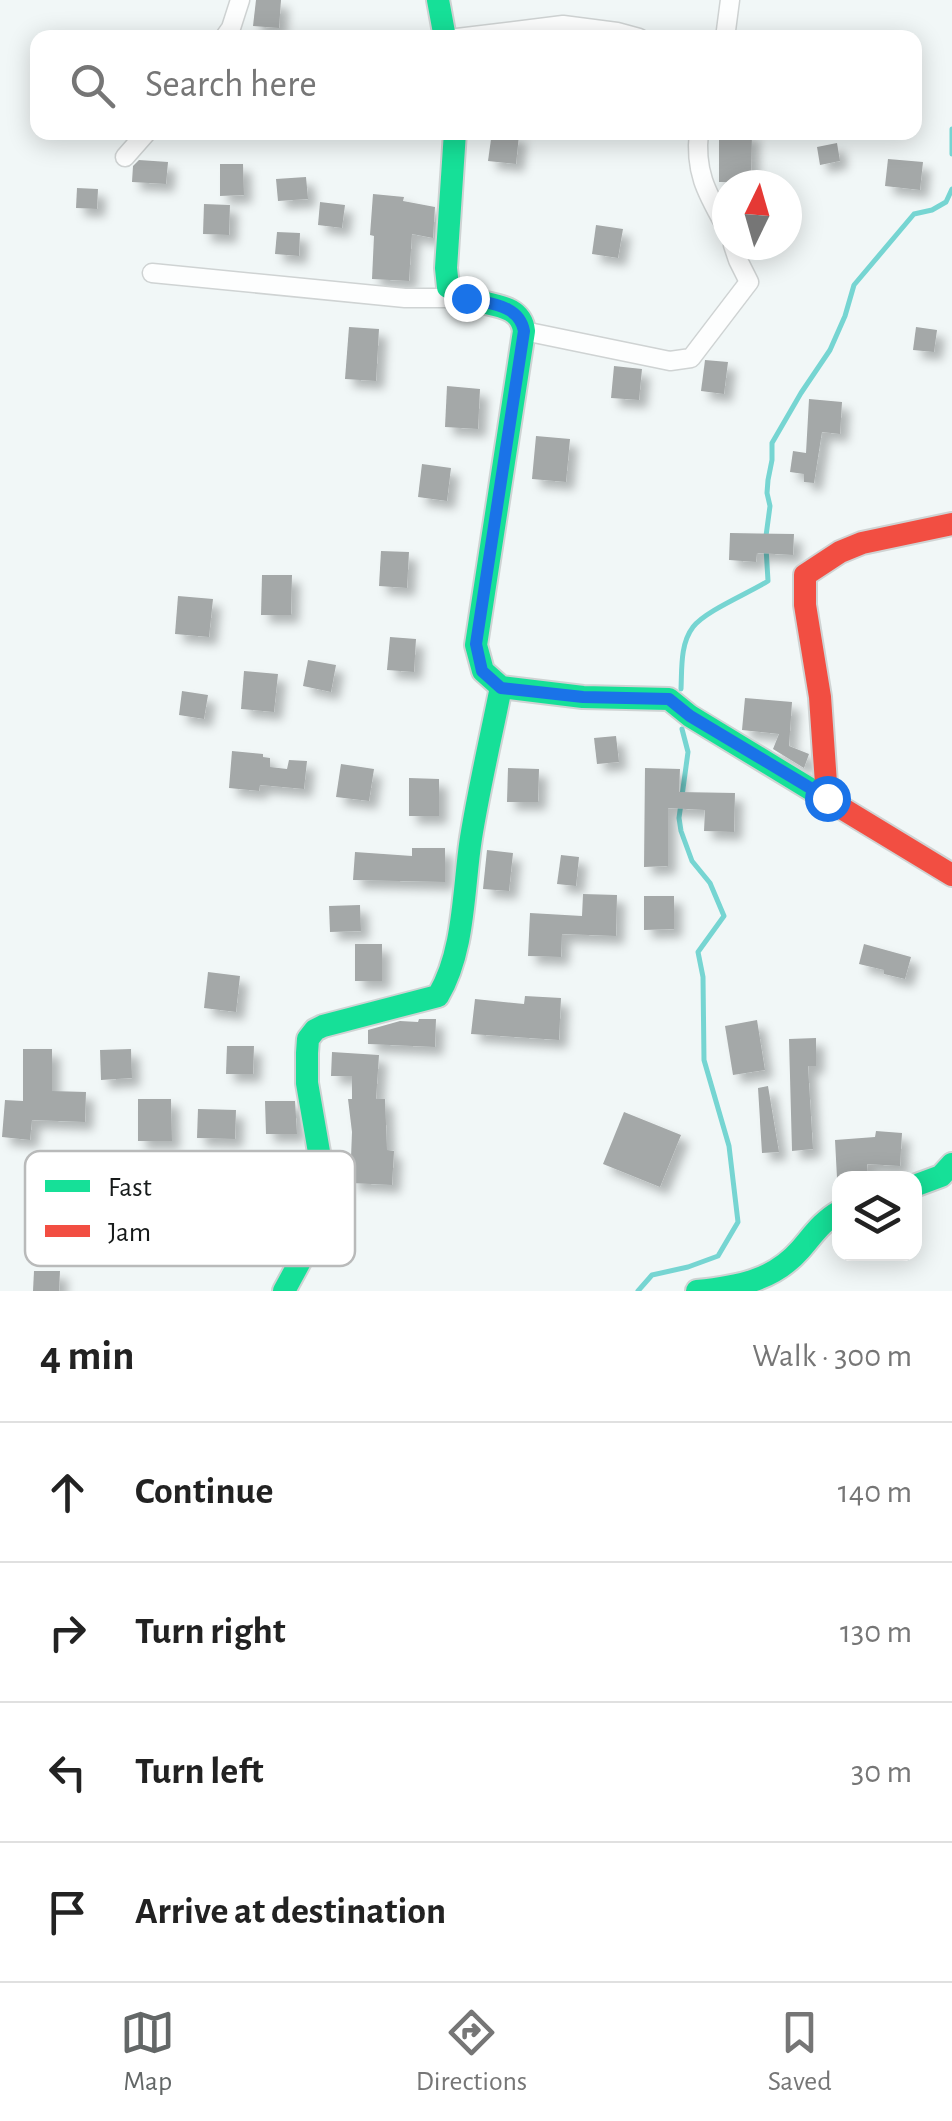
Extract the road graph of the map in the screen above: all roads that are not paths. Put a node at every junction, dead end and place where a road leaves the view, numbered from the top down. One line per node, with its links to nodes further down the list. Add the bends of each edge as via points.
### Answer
1 (240, 0): 4 (street)
2 (438, 0): 5 (street)
3 (730, 0): 8 (street)
4 (230, 30)
5 (444, 30)
6 (528, 30): 7 (street)
7 (599, 30)
8 (725, 30)
9 (140, 140): 12 (street)
10 (454, 140): 16 (street, via 446,268 448,288)
11 (698, 140): 13 (street, via 703,184)
12 (125, 156)
13 (712, 201)
14 (738, 260): 17 (street, via 750,282 691,358 670,361)
15 (152, 273): 16 (street)
16 (466, 298): 17 (street, via 512,310)
17 (524, 331): 19 (street, via 476,644 482,671)
18 (952, 524): 20 (street, via 862,543 805,574)
19 (501, 688): 20 (street, via 669,699); 22 (street, via 444,990 323,1026 308,1038 307,1083)
20 (827, 798): 21 (street)
21 (952, 874)
22 (319, 1151)
23 (952, 1164): 24 (street)
24 (922, 1183)
25 (832, 1215): 28 (street, via 771,1276)
26 (298, 1266): 27 (street)
27 (284, 1291)
28 (697, 1291)

